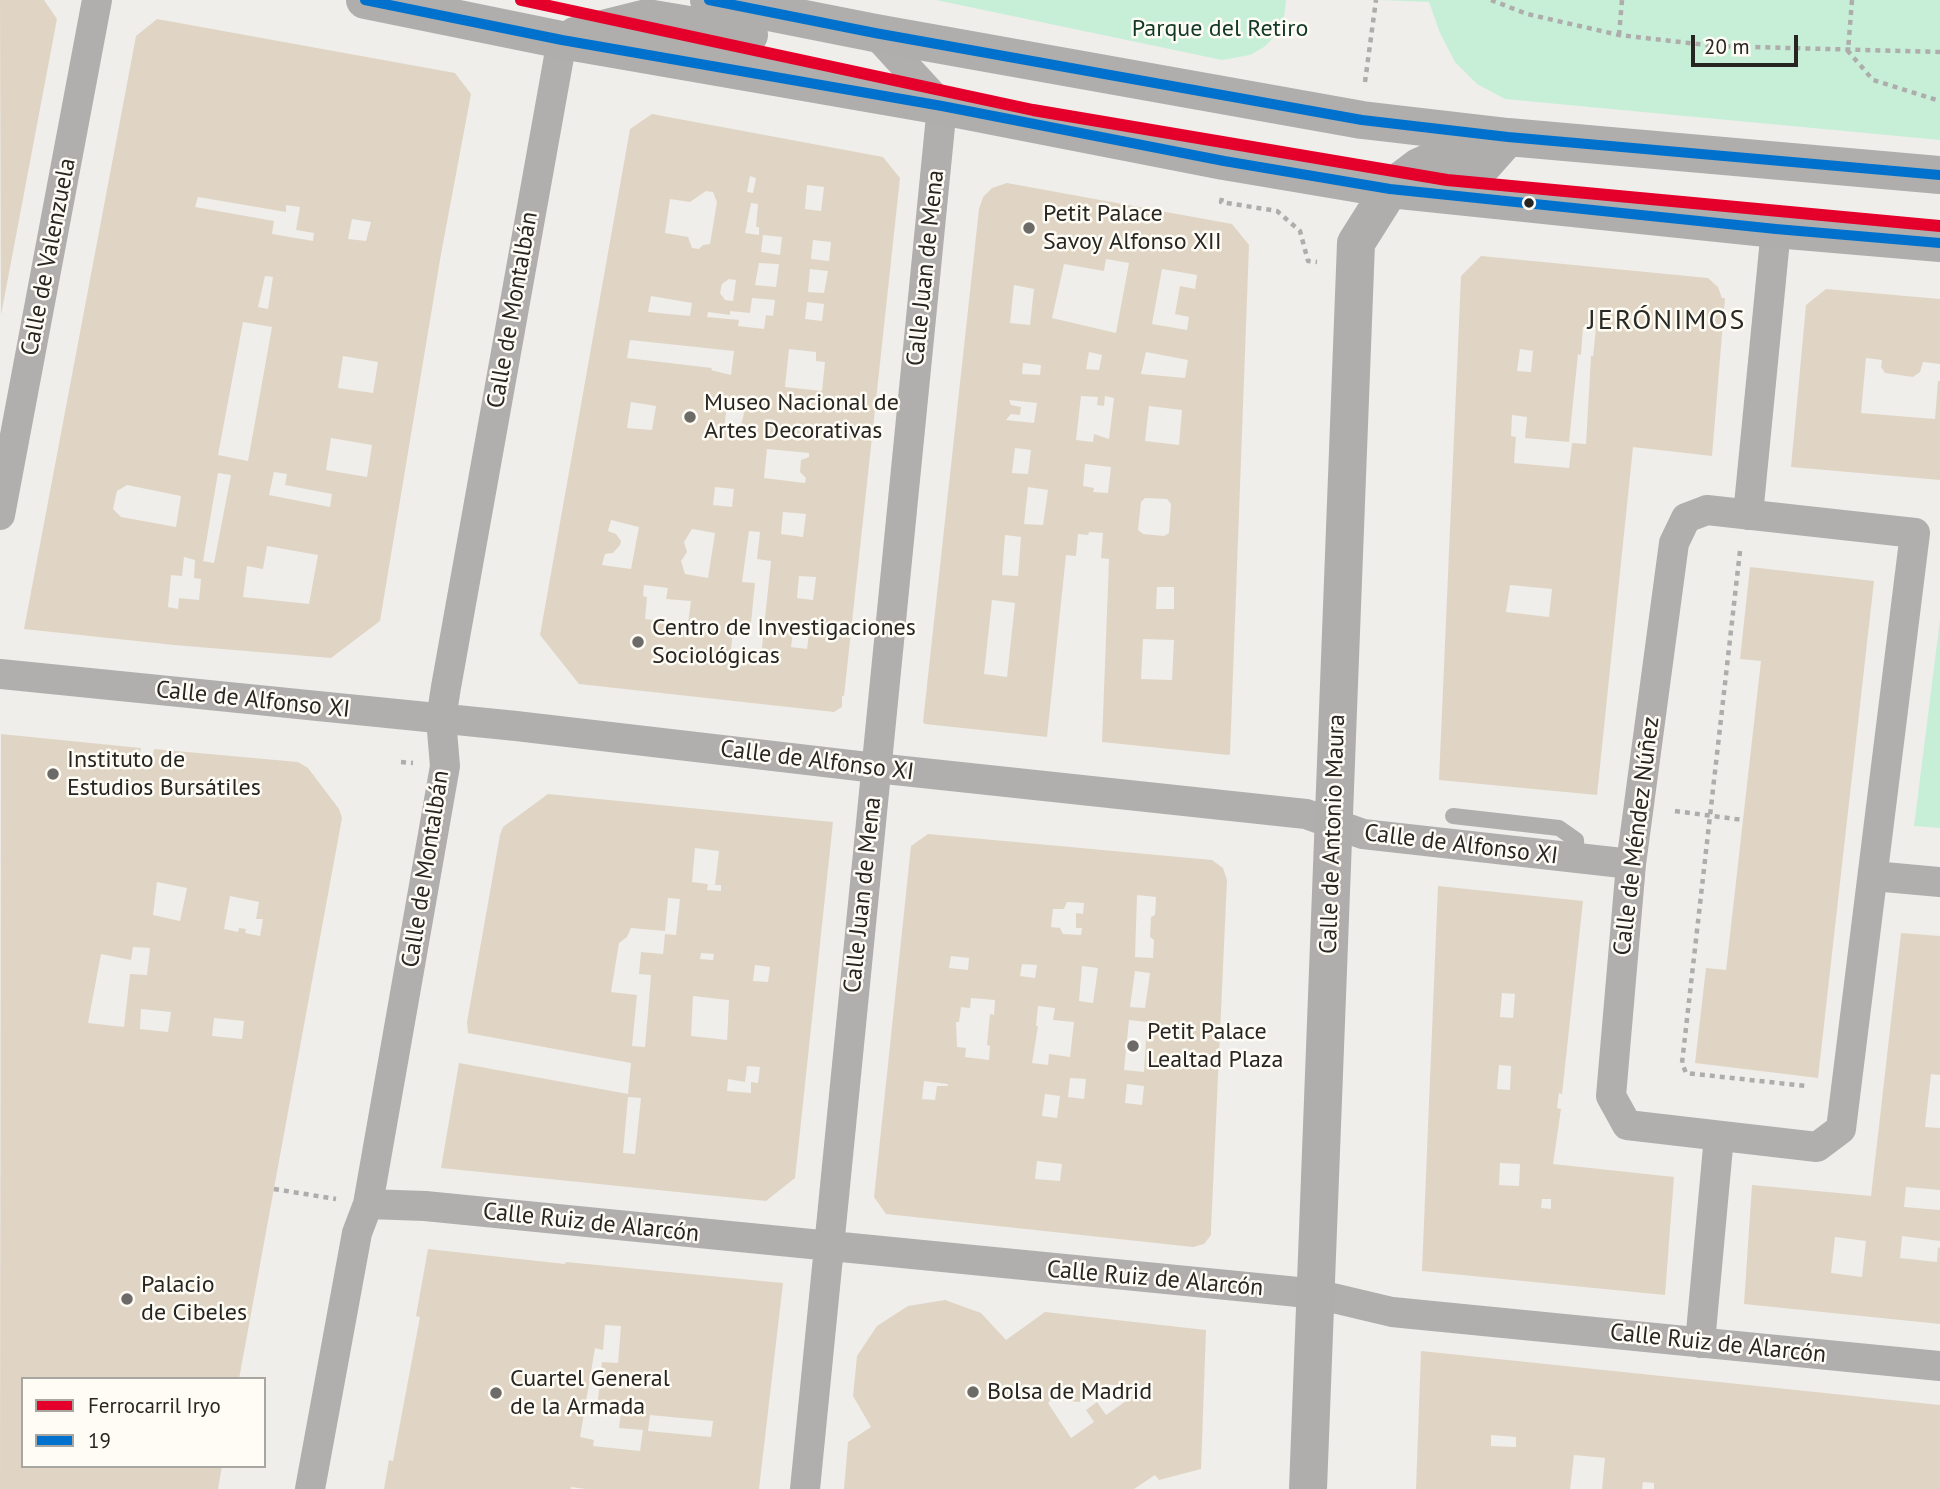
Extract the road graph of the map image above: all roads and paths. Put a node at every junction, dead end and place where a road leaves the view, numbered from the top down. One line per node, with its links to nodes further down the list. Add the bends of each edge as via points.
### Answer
1 (97, 0): 22 (street, Calle de Valenzuela)
2 (365, 0): 10 (main road)
3 (709, 0): 8 (main road)
4 (1376, 0): 13 (path)
5 (1491, 0): 9 (path, via 1527,14)
6 (1622, 0): 9 (path)
7 (1852, 0): 11 (path)
8 (875, 33): 10 (main road, via 836,45 782,41 647,18); 15 (street); 16 (main road, via 1362,120)
9 (1619, 35): 11 (path, via 1715,47)
10 (562, 40): 15 (main road); 26 (street, Calle de Montalbán)
11 (1848, 51): 12 (path); 14 (path, via 1873,80)
12 (1940, 52)
13 (1366, 82)
14 (1940, 101)
15 (942, 106): 18 (main road); 27 (street, Calle Juan de Mena)
16 (1508, 137): 17 (main road); 18 (main road, Calle de Antonio Maura, via 1483,164 1435,160 1419,166)
17 (1940, 174)
18 (1390, 189): 19 (main road); 32 (main road, Calle de Antonio Maura, via 1356,243)
19 (1776, 229): 20 (main road); 21 (street)
20 (1940, 243)
21 (1748, 514): 23 (street, Calle de Méndez Núñez); 34 (street, Calle de Méndez Núñez, via 1707,510 1686,518 1674,543)
22 (0, 515)
23 (1928, 534): 35 (street, Calle de Méndez Núñez)
24 (1740, 551): 30 (path)
25 (0, 674): 26 (street, Calle de Alfonso XI)
26 (440, 719): 27 (street, Calle de Alfonso XI); 40 (street, Calle de Montalbán, via 445,766)
27 (876, 768): 32 (street, Calle de Alfonso XI, via 1306,814); 41 (street, Calle Juan de Mena)
28 (1675, 811): 30 (path)
29 (1453, 816): 33 (lane, via 1559,828 1576,840)
30 (1710, 816): 31 (path); 37 (path, via 1682,1063 1686,1073)
31 (1743, 820)
32 (1334, 824): 33 (street, Calle de Alfonso XI, via 1363,834); 42 (main road, Calle de Antonio Maura)
33 (1577, 859): 34 (street, Calle de Alfonso XI)
34 (1631, 864): 38 (street, Calle de Méndez Núñez, via 1611,1096 1627,1125)
35 (1872, 876): 36 (street); 38 (street, Calle de Méndez Núñez, via 1841,1129 1817,1147)
36 (1940, 882)
37 (1807, 1086)
38 (1719, 1136): 43 (street)
39 (274, 1189): 40 (path)
40 (369, 1204): 41 (street, Calle Ruiz de Alarcón); 45 (street, Calle de Montalbán, via 357,1233)
41 (828, 1248): 42 (street, Calle Ruiz de Alarcón); 46 (street, Calle Juan de Mena)
42 (1316, 1294): 43 (street, Calle Ruiz de Alarcón, via 1392,1312); 47 (main road, Calle de Antonio Maura)
43 (1700, 1343): 44 (street, Calle Ruiz de Alarcón)
44 (1940, 1366)
45 (310, 1489)
46 (805, 1489)
47 (1308, 1489)

